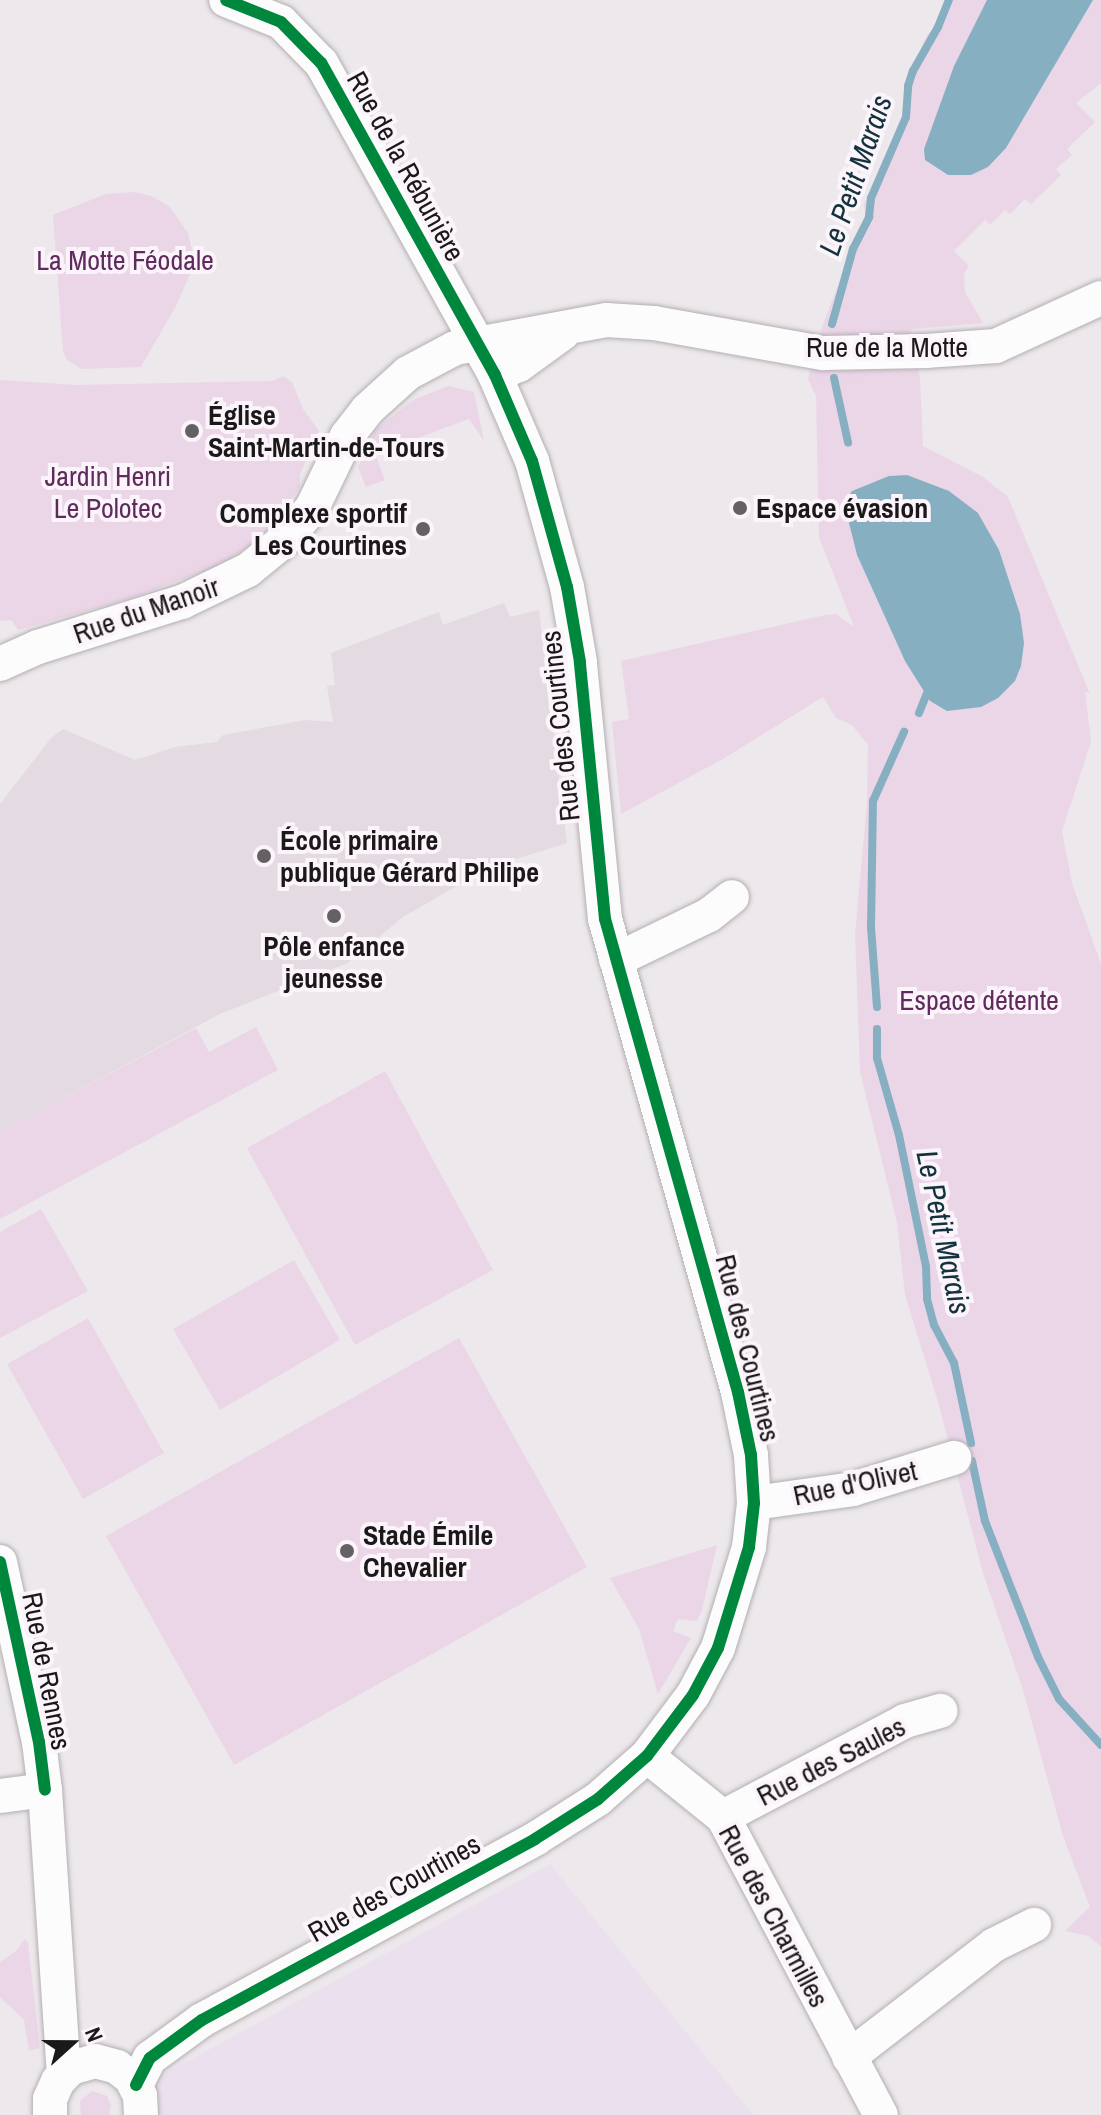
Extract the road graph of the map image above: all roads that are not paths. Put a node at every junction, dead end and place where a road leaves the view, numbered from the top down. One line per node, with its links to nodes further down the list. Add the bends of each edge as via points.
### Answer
1 (226, 0): 2 (street)
2 (284, 11): 5 (street, Rue de la Rébunière, via 321,63)
3 (1101, 298): 4 (street, Rue de la Motte, via 996,346 926,351 823,353 654,323 606,320)
4 (569, 328): 5 (street, Rue de la Motte); 6 (street, Rue de la Motte, via 539,353)
5 (477, 342): 6 (street, Rue des Courtines); 7 (street, Rue du Manoir, via 408,373 367,410 347,436 312,508 248,570 204,594)
6 (495, 375): 9 (street, Rue des Courtines, via 532,461 567,587 580,662 599,872)
7 (0, 664)
8 (732, 897): 9 (street, via 709,915)
9 (616, 960): 11 (street, Rue des Courtines, via 738,1392)
10 (954, 1458): 11 (street, Rue d'Olivet, via 853,1489)
11 (754, 1503): 14 (street, Rue des Courtines, via 749,1547 718,1648 693,1695)
12 (0, 1562): 15 (street, Rue de Rennes)
13 (941, 1711): 17 (street, Rue des Saules, via 905,1721)
14 (647, 1756): 17 (street, Rue des Charmilles); 19 (street, Rue des Courtines, via 598,1799 535,1839)
15 (45, 1790): 16 (street); 21 (street, Rue de Rennes, via 60,1981)
16 (0, 1796)
17 (723, 1817): 20 (street, Rue des Charmilles)
18 (1034, 1925): 20 (street, via 994,1945)
19 (202, 2020): 21 (street, Rue des Courtines); 22 (street, Rue des Courtines, via 150,2058)
20 (849, 2057): 24 (street, Rue des Charmilles)
21 (90, 2066): 22 (street, Rue de Rennes, via 125,2072); 23 (street, via 53,2090)
22 (138, 2100)
23 (48, 2113)
24 (881, 2115)

